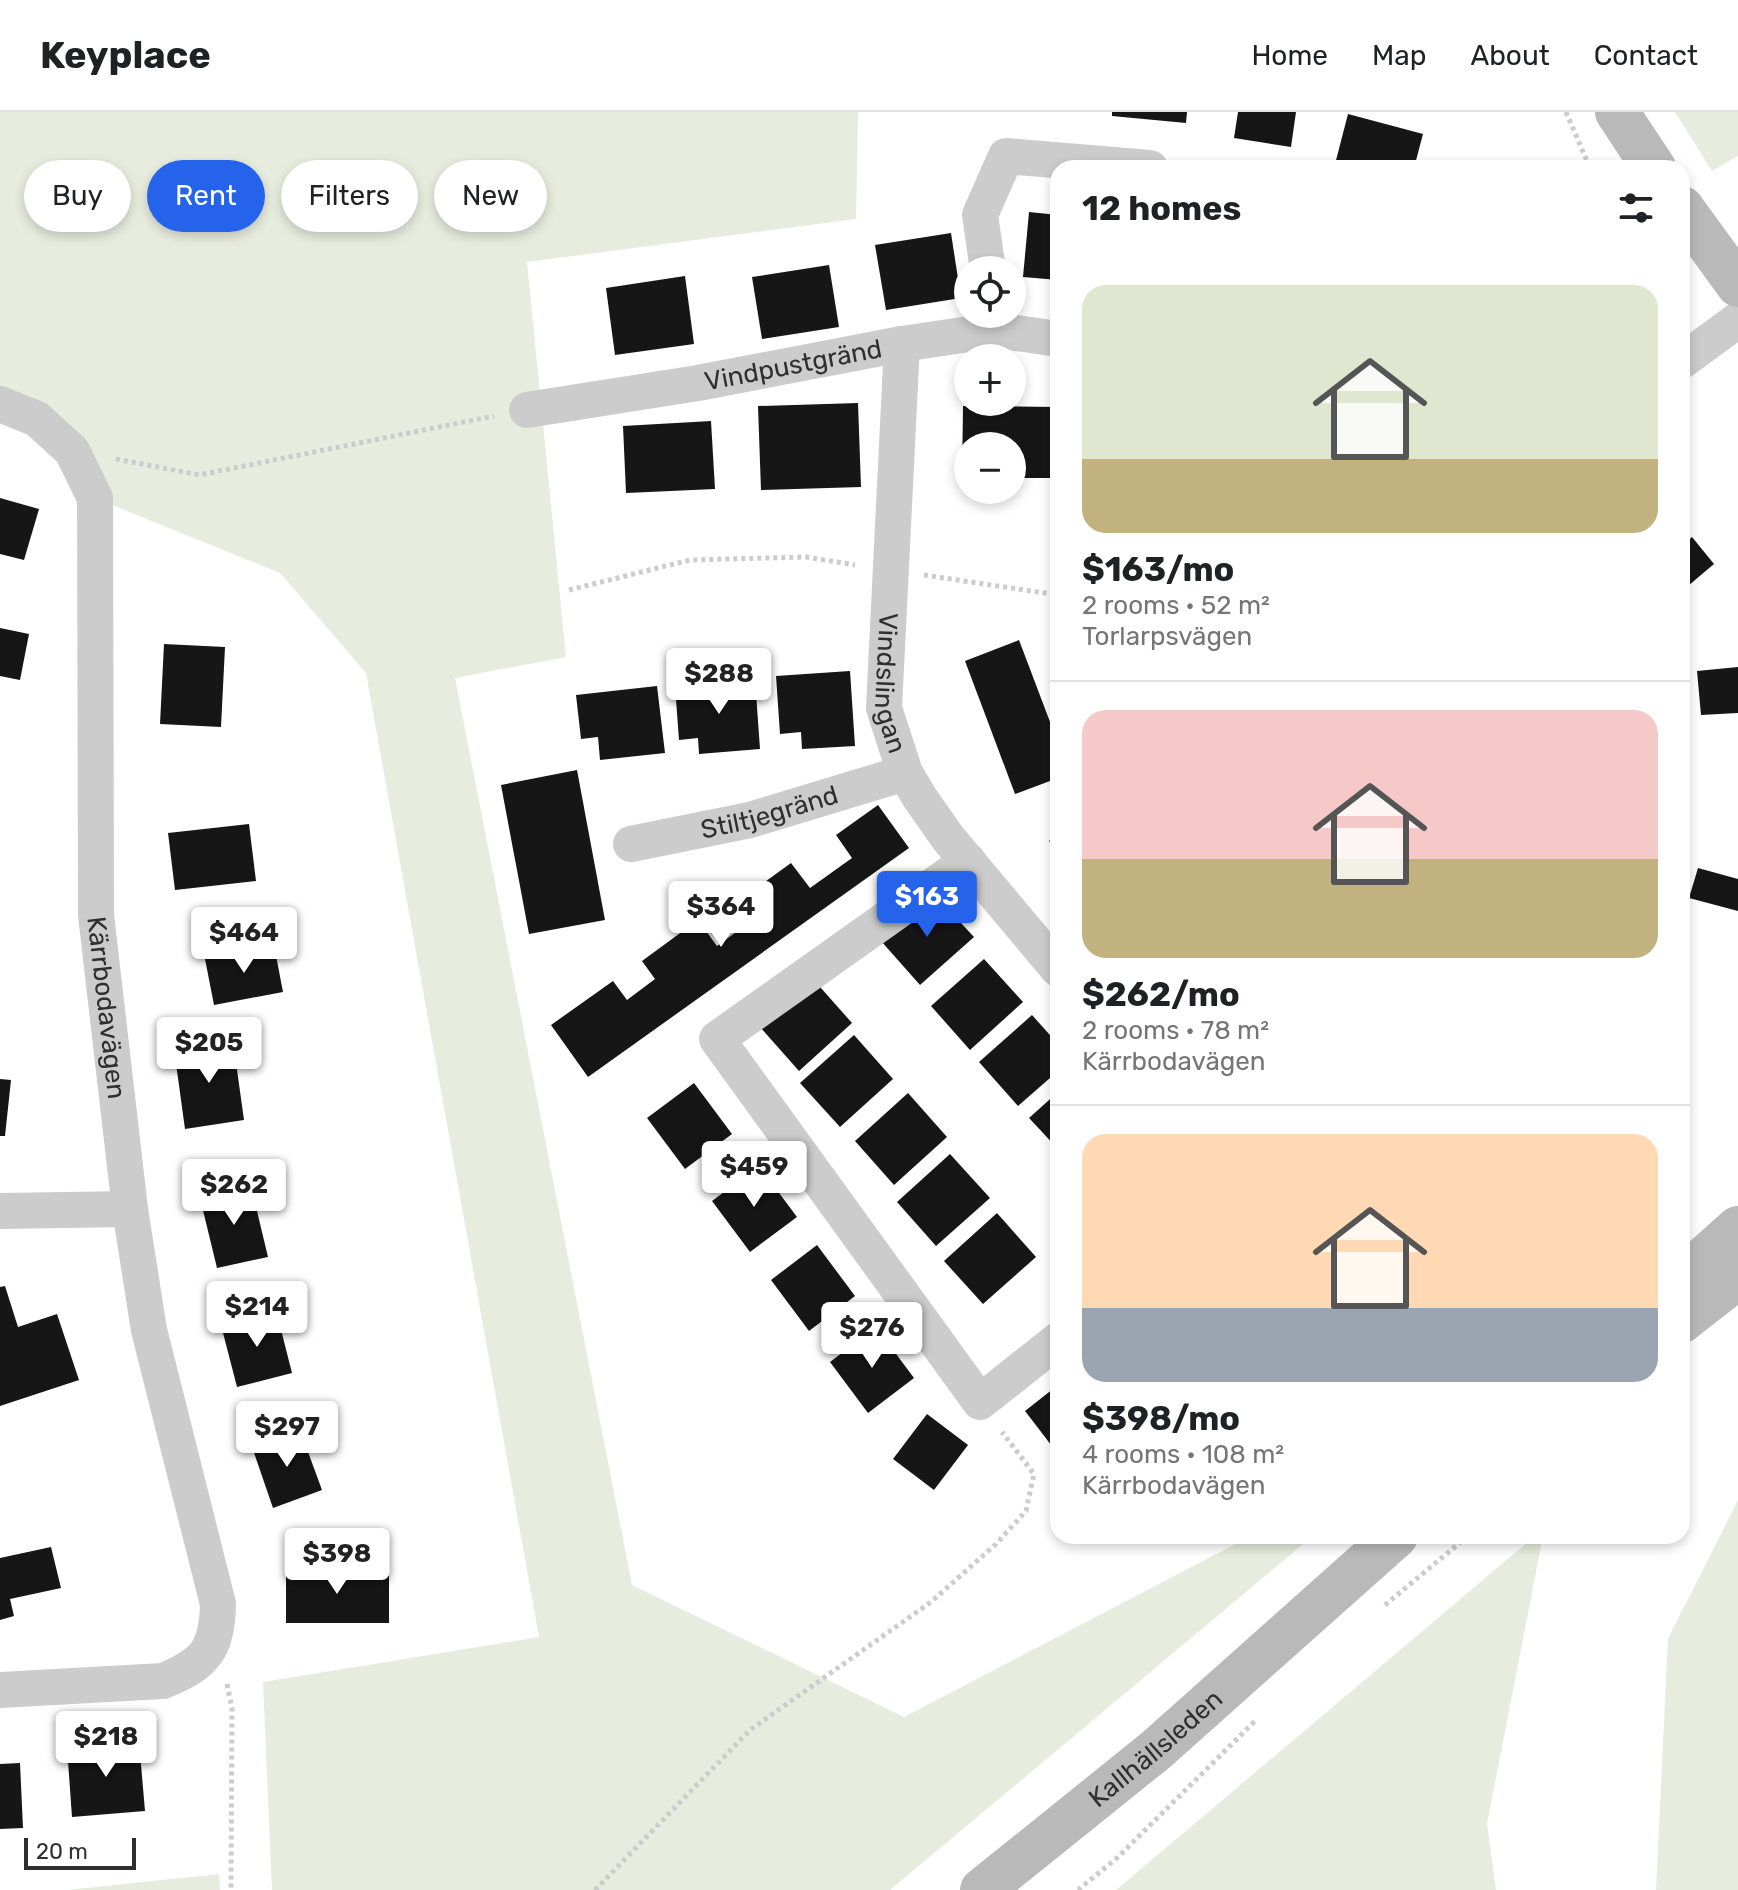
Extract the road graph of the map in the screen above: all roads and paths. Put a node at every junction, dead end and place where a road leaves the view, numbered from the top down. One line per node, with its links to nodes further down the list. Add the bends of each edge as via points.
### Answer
1 (1566, 112): 4 (path)
2 (1617, 112): 5 (street)
3 (1054, 160): 7 (street, via 1006,156 980,215)
4 (1587, 160)
5 (1649, 160)
6 (1690, 219): 8 (street)
7 (986, 256)
8 (1738, 285)
9 (1738, 320): 14 (street)
10 (970, 328): 13 (street, Vindpustgränd)
11 (1017, 328): 12 (street, Vindpustgränd)
12 (1050, 337)
13 (902, 344): 16 (street, Vindpustgränd); 18 (street, Vindslingan)
14 (1690, 355)
15 (0, 404): 17 (street, Kärrbodavägen, via 37,419)
16 (527, 410): 17 (path, via 199,475)
17 (72, 451): 25 (street, Kärrbodavägen, via 95,498 96,915)
18 (891, 570): 19 (path, via 806,557 690,560); 20 (path); 21 (street, Vindslingan, via 884,708)
19 (569, 590)
20 (1050, 594)
21 (905, 773): 22 (street, Stiltjegränd, via 750,820); 23 (street, Vindslingan)
22 (631, 844)
23 (968, 861): 24 (street, Vindslingan); 32 (street, via 717,1039)
24 (1050, 959)
25 (130, 1209): 26 (street); 38 (street, Kärrbodavägen, via 149,1330 218,1604)
26 (0, 1211)
27 (1738, 1228): 28 (street)
28 (1690, 1271)
29 (1738, 1277): 30 (street)
30 (1690, 1315)
31 (1050, 1346): 32 (street)
32 (980, 1402): 42 (path, via 1034,1474 1026,1511 931,1602 750,1730)
33 (1387, 1544): 36 (street, Kallhällsleden)
34 (1397, 1544): 36 (street, Kallhällsleden)
35 (1458, 1544): 37 (path)
36 (1323, 1602): 43 (street, Kallhällsleden, via 1156,1750)
37 (1373, 1615)
38 (213, 1645): 39 (street, via 198,1664 163,1681); 41 (path, via 232,1708)
39 (0, 1690)
40 (1259, 1717): 44 (path)
41 (231, 1890)
42 (595, 1890)
43 (982, 1890)
44 (1078, 1890)

